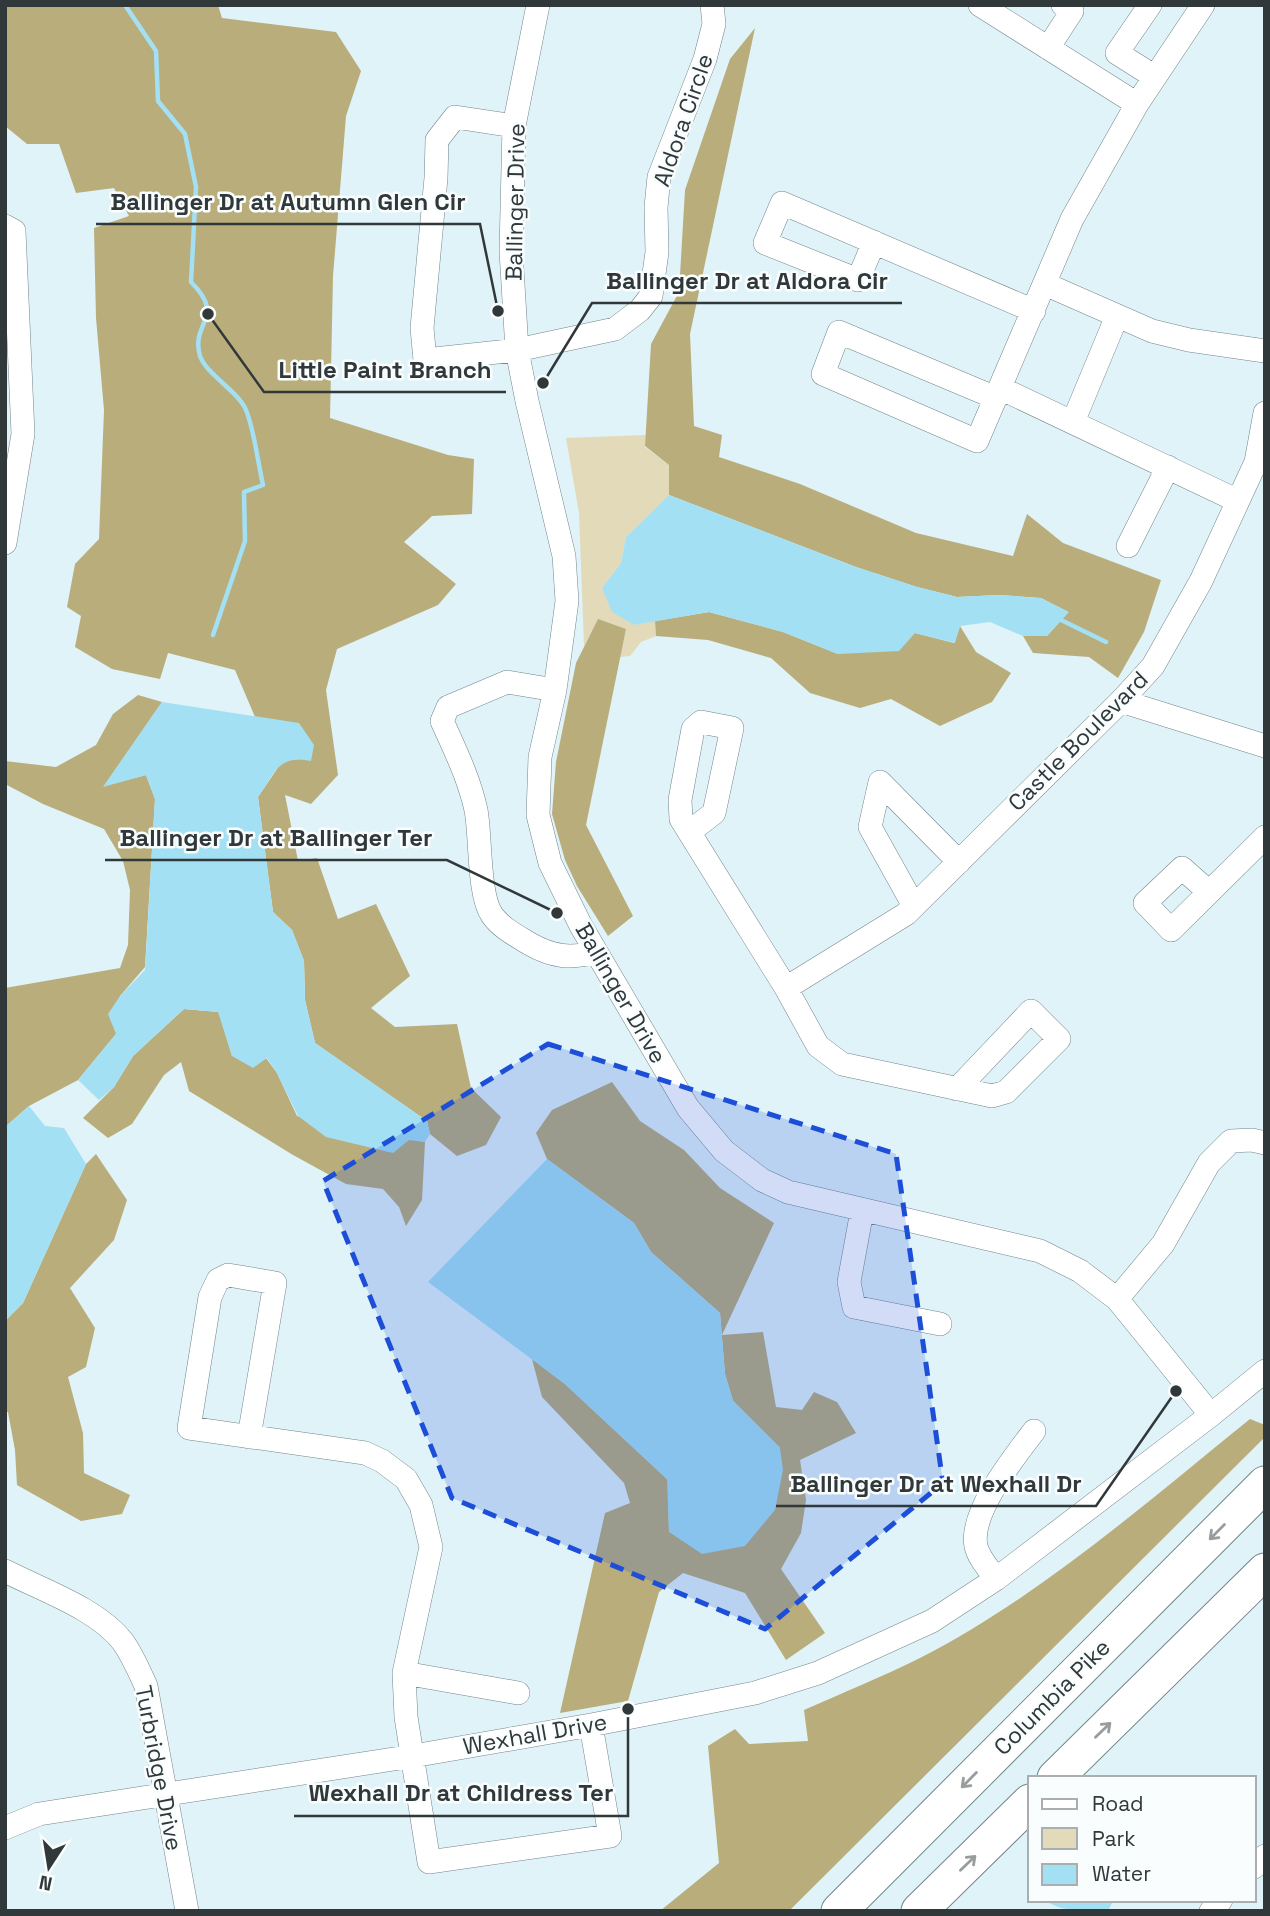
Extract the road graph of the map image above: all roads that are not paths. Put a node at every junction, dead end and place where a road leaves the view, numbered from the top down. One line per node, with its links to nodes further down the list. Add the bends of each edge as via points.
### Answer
1 (538, 5): 10 (street, Ballinger Drive)
2 (712, 5): 16 (street, Aldora Circle, via 714,24 705,58 659,177 651,296 615,329)
3 (980, 5): 7 (street)
4 (1063, 5): 7 (street, via 1072,11)
5 (1150, 5): 8 (street, via 1117,53)
6 (1203, 5): 8 (street)
7 (1048, 48): 9 (street)
8 (1155, 77): 9 (street)
9 (1137, 104): 13 (street, via 1072,219)
10 (514, 126): 16 (street, Ballinger Drive, via 511,251); 16 (street, Aldora Circle, via 455,117 437,140 422,328 425,360)
11 (5, 226): 23 (street, via 14,231 23,434)
12 (874, 242): 14 (street)
13 (1045, 284): 14 (street); 15 (street)
14 (1034, 311): 18 (street)
15 (1117, 316): 17 (street, via 1189,340); 20 (street)
16 (517, 350): 25 (street, Ballinger Drive, via 564,556 567,601)
17 (1265, 351)
18 (998, 393): 18 (street, via 839,332 823,374 977,441); 20 (street)
19 (1265, 413): 22 (street, Castle Boulevard, via 1256,462)
20 (1073, 422): 21 (street)
21 (1168, 467): 22 (street); 24 (street)
22 (1238, 501): 26 (street, Castle Boulevard, via 1201,581 1153,666)
23 (5, 543)
24 (1128, 546)
25 (555, 690): 33 (street, Ballinger Drive, via 540,757 538,815 550,863); 33 (street, via 507,682 448,707 442,721 467,776 477,813 482,880 491,914 512,934 541,950 566,958)
26 (1121, 701): 27 (street); 30 (street, Castle Boulevard)
27 (1265, 746)
28 (689, 832): 34 (street)
29 (1265, 837): 31 (street)
30 (958, 862): 32 (street, Castle Boulevard); 32 (street, via 880,782 870,827)
31 (1209, 892)
32 (914, 906): 34 (street, Castle Boulevard)
33 (596, 953): 37 (street, Ballinger Drive, via 688,1108 724,1151 762,1180 788,1192)
34 (786, 988): 35 (street, via 818,1046 842,1064)
35 (957, 1089)
36 (1265, 1143): 38 (street, via 1231,1141 1209,1163 1163,1244)
37 (862, 1211): 38 (street, Ballinger Drive, via 1040,1251 1080,1271); 39 (street, via 849,1282 854,1307)
38 (1116, 1299): 41 (street, Ballinger Drive)
39 (940, 1324)
40 (1265, 1371): 41 (street, Wexhall Drive)
41 (1212, 1415): 47 (street, Wexhall Drive)
42 (1034, 1431): 47 (street, via 995,1484 975,1531 976,1548)
43 (249, 1437): 43 (street, via 189,1428 210,1297 218,1280 228,1275 275,1283); 48 (street, via 365,1453 406,1479 421,1505 431,1547)
44 (1265, 1484): 57 (highway, Columbia Pike, one-way to 57)
45 (5, 1571): 53 (street, Turbridge Drive, via 95,1616 121,1639 146,1686)
46 (1265, 1571): 52 (highway, one-way to 46)
47 (996, 1579): 50 (street, Wexhall Drive, via 932,1621 818,1673 755,1693)
48 (404, 1674): 49 (street); 51 (street)
49 (518, 1693)
50 (591, 1725): 51 (street, Wexhall Drive); 51 (street, via 607,1837 429,1862)
51 (413, 1756): 53 (street, Wexhall Drive)
52 (1057, 1776)
53 (166, 1794): 55 (street, Wexhall Drive, via 39,1814); 56 (street, Turbridge Drive)
54 (1028, 1804): 58 (highway, one-way to 54)
55 (5, 1828)
56 (185, 1910)
57 (839, 1911)
58 (919, 1911)

